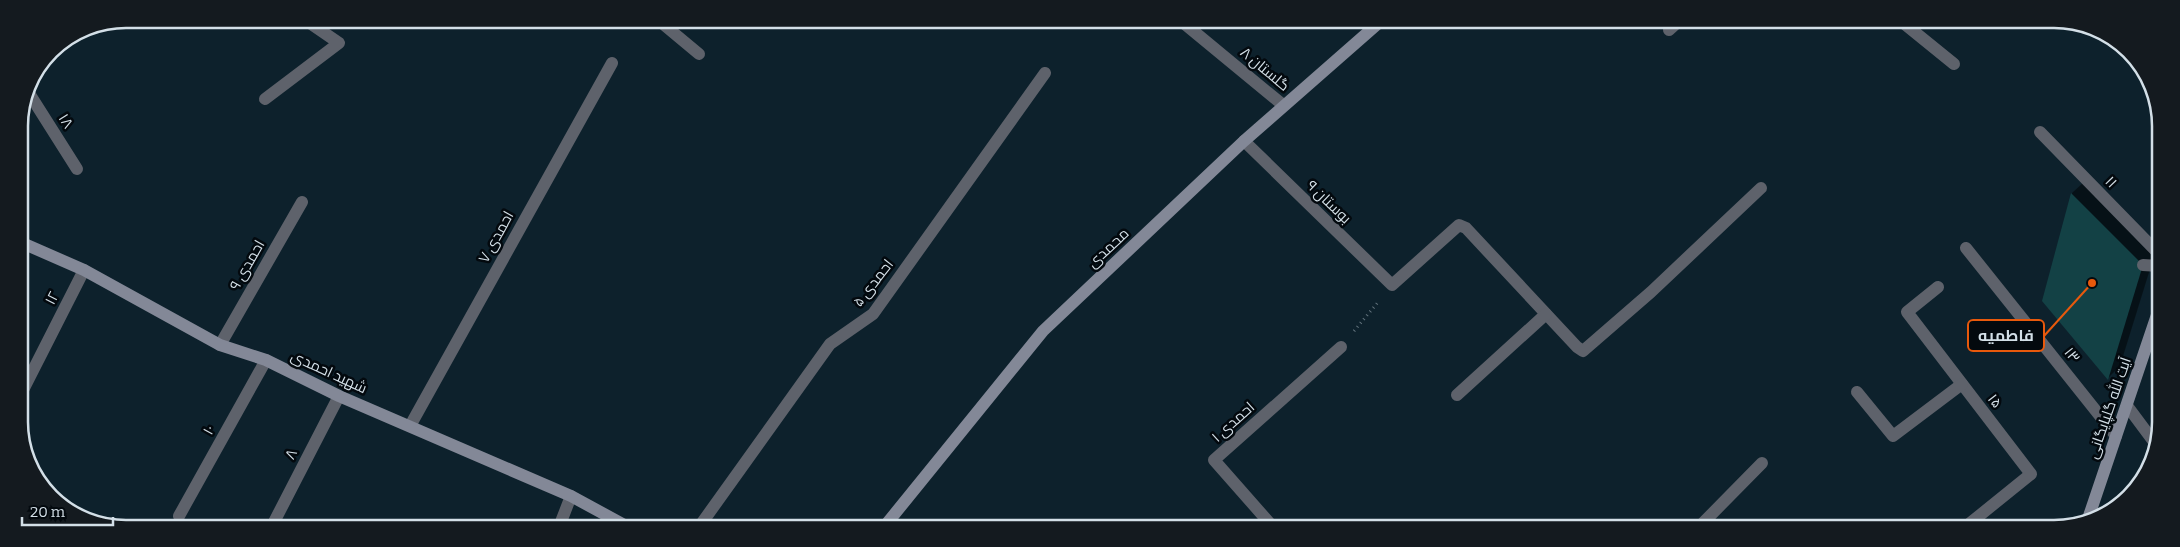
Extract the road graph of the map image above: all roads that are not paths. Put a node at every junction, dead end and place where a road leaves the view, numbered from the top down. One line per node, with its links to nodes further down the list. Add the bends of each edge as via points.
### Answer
1 (317, 28): 11 (street, via 339,44)
2 (668, 28): 6 (street)
3 (1190, 28): 12 (street, گلستان ۸)
4 (1373, 28): 12 (street, محمدی)
5 (1910, 28): 8 (street)
6 (699, 54)
7 (612, 63): 36 (street, احمدی ۷)
8 (1954, 64)
9 (1045, 73): 49 (street, احمدی ۵, via 873,314 830,344)
10 (32, 98): 15 (street, ۱۸)
11 (265, 99)
12 (1283, 105): 14 (street, محمدی)
13 (2040, 132): 19 (street, ۱۱)
14 (1244, 142): 25 (street, بوستان ۹, via 1392,285 1459,225 1466,228); 50 (street, محمدی, via 1043,332)
15 (77, 169)
16 (1762, 188): 25 (street, via 1651,292 1582,351)
17 (302, 202): 27 (street, احمدی ۹)
18 (28, 246): 23 (street, شهید احمدی)
19 (2152, 247)
20 (1966, 248): 37 (street, ۱۳)
21 (2144, 265): 22 (street)
22 (2152, 266)
23 (84, 270): 27 (street, شهید احمدی); 30 (street, ۱۲)
24 (1938, 287): 31 (street, ۱۵, via 1907,312)
25 (1546, 314): 33 (street)
26 (2152, 331): 35 (street, آیت الله گلپایگانی)
27 (220, 345): 29 (street, شهید احمدی)
28 (1340, 347): 43 (street, احمدی ۱, via 1214,460)
29 (266, 360): 34 (street, شهید احمدی); 42 (street, ۱۰)
30 (28, 380)
31 (1962, 384): 32 (street, via 1892,436); 45 (street, ۱۵, via 2031,474)
32 (1857, 392)
33 (1457, 395)
34 (339, 396): 36 (street, شهید احمدی); 46 (street, ۸)
35 (2128, 407): 37 (street, آیت الله گلپایگانی); 38 (street)
36 (410, 426): 40 (street, شهید احمدی)
37 (2116, 436): 41 (street, آیت الله گلپایگانی)
38 (2151, 438)
39 (1762, 463): 44 (street)
40 (571, 496): 47 (street); 48 (street, شهید احمدی)
41 (2090, 513)
42 (179, 516)
43 (1267, 519)
44 (1707, 519)
45 (1977, 519)
46 (275, 520)
47 (561, 520)
48 (615, 520)
49 (704, 520)
50 (890, 520)

